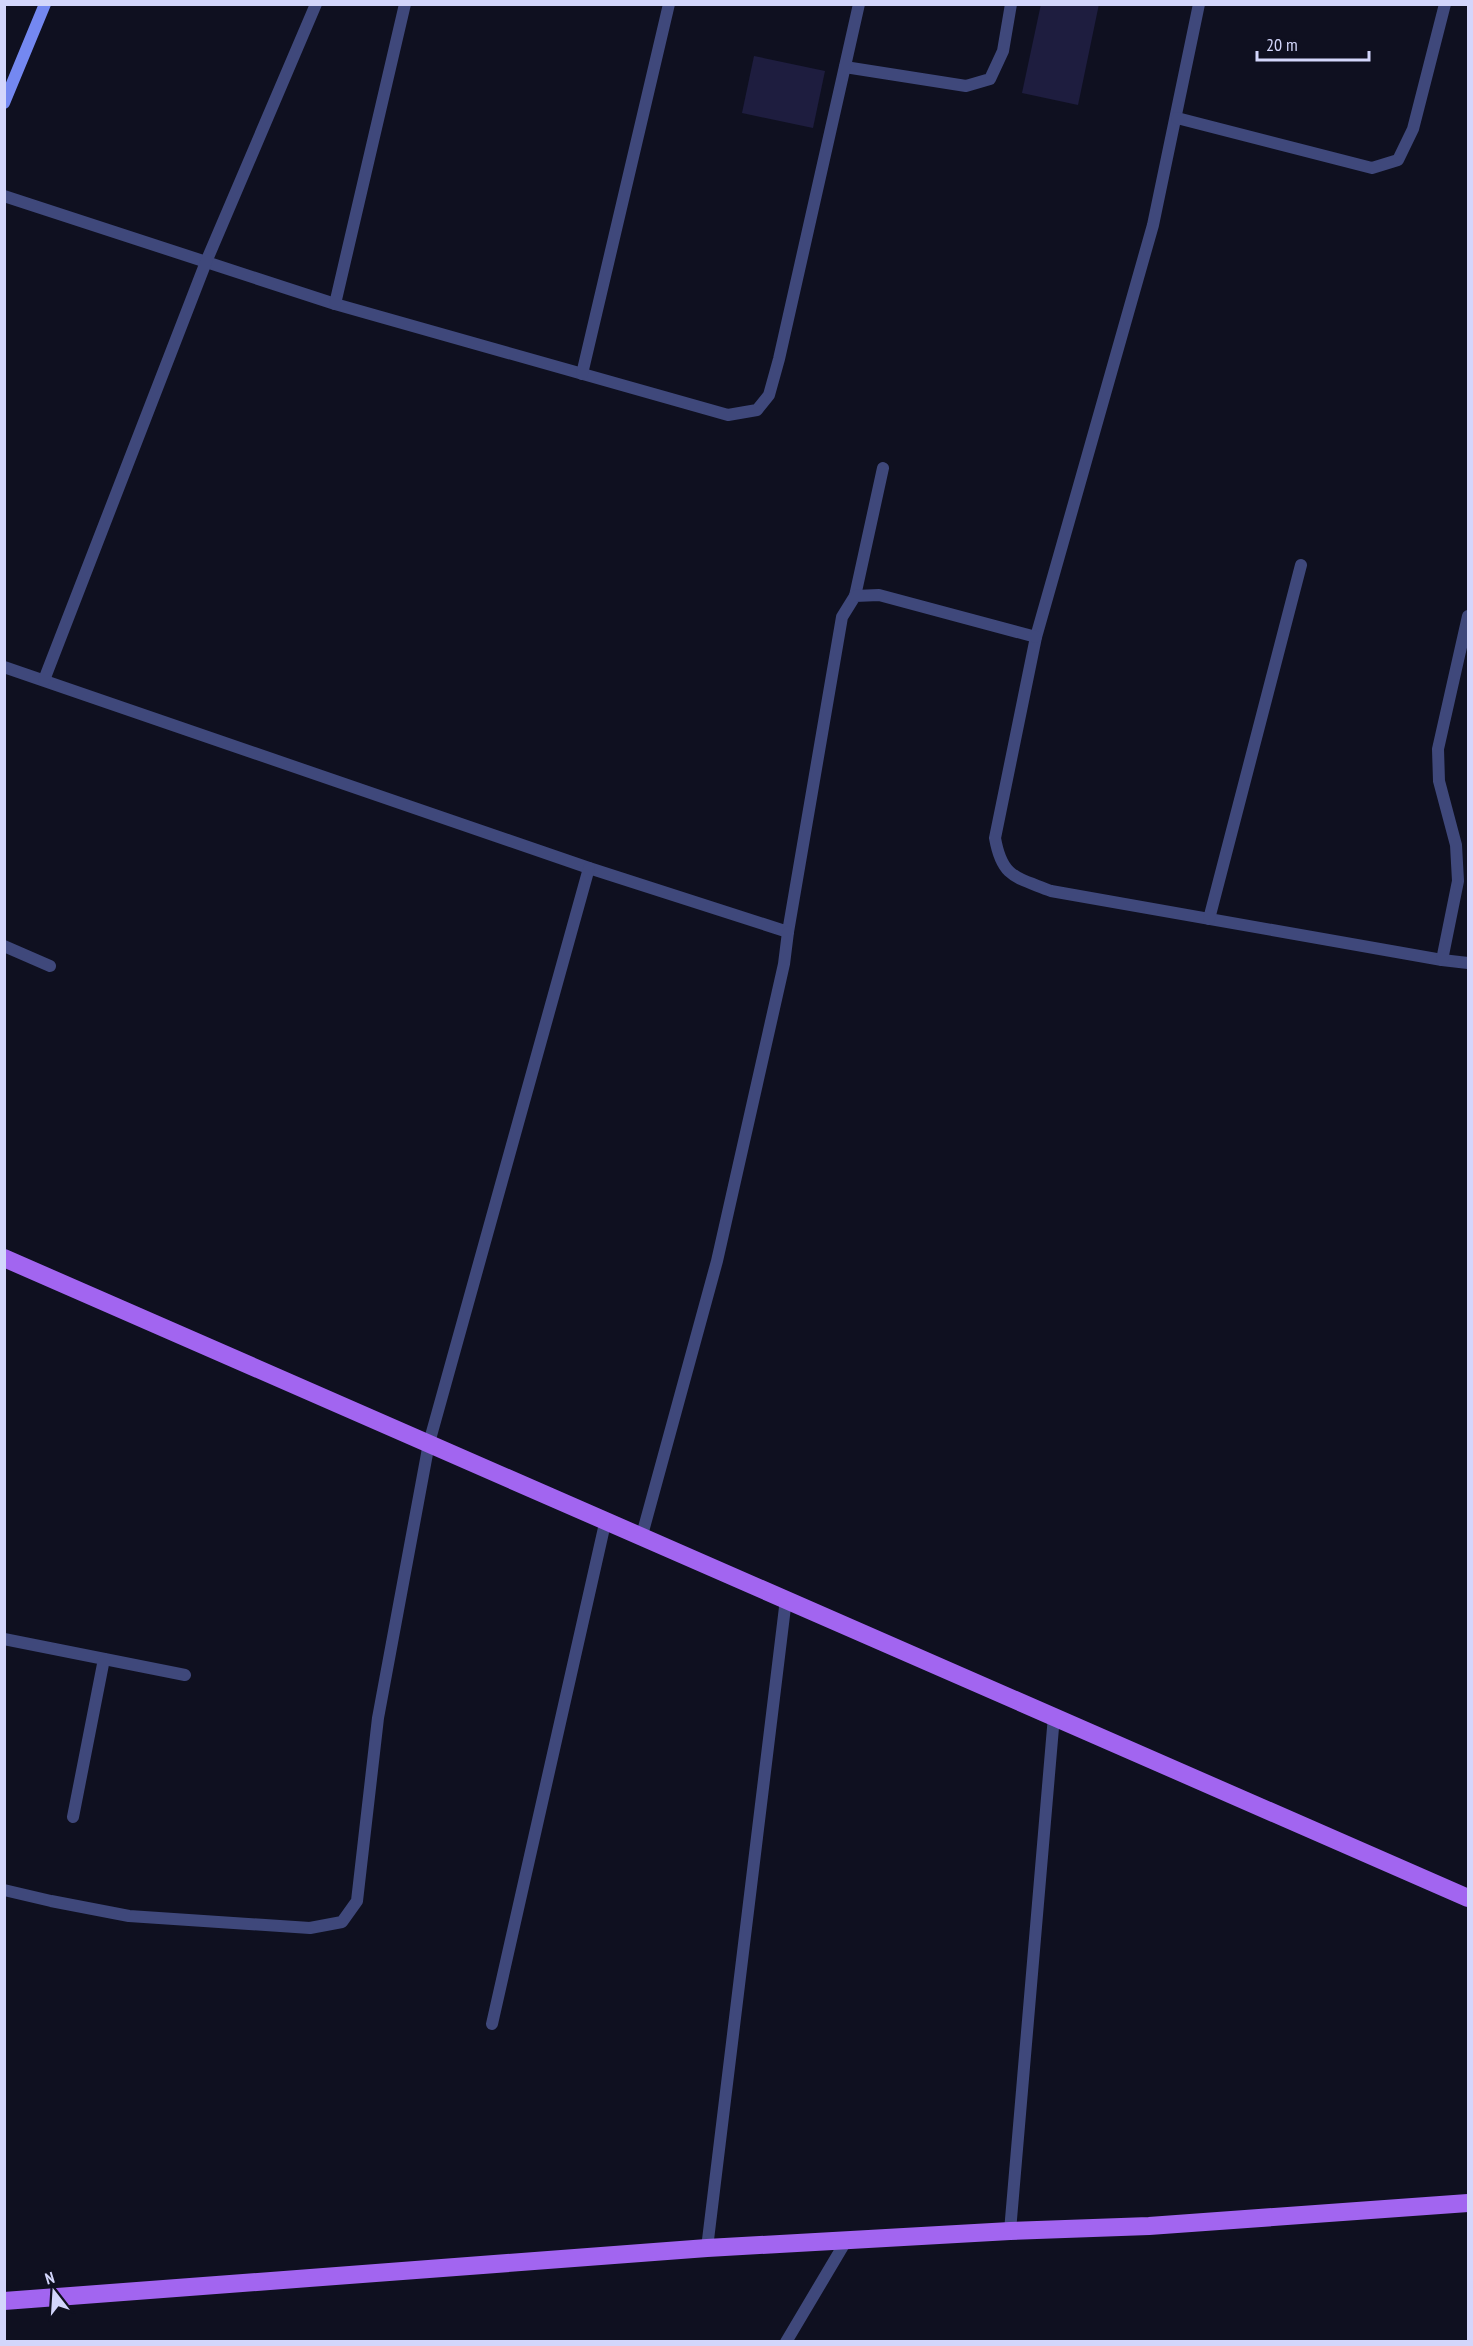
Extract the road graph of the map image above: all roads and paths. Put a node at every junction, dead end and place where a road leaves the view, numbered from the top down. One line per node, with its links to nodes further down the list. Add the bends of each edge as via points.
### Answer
1 (45, 4): 10 (street)
2 (316, 4): 13 (street)
3 (405, 4): 14 (street)
4 (669, 4): 15 (street)
5 (859, 4): 9 (street)
6 (1011, 4): 9 (street, via 1003,51 990,79 966,86)
7 (1199, 4): 11 (street)
8 (1445, 4): 11 (street, via 1413,129 1398,160 1372,168)
9 (845, 67): 15 (street, via 769,395 757,410 728,415)
10 (4, 103)
11 (1177, 118): 20 (street, via 1153,225)
12 (4, 196): 13 (street)
13 (206, 262): 14 (street); 22 (street)
14 (334, 304): 15 (street)
15 (582, 374)
16 (883, 468): 18 (street)
17 (1301, 565): 24 (street)
18 (855, 596): 20 (street, via 879,595); 25 (street, via 842,616)
19 (1468, 616): 27 (street, via 1438,749 1439,781 1456,845 1458,881)
20 (1036, 637): 24 (street, via 995,838 999,860 1013,875 1051,891)
21 (4, 667): 22 (street)
22 (44, 680): 23 (street)
23 (589, 868): 25 (street); 31 (street)
24 (1209, 919): 27 (street)
25 (788, 932): 33 (street, via 717,1261)
26 (4, 946): 29 (street)
27 (1442, 960): 28 (street)
28 (1468, 963)
29 (50, 966)
30 (4, 1258): 31 (main road)
31 (429, 1443): 32 (main road); 40 (street, via 378,1718 357,1901 342,1922 310,1928 129,1916)
32 (606, 1520): 33 (main road); 42 (street)
33 (642, 1535): 34 (main road)
34 (786, 1599): 38 (main road); 46 (street)
35 (4, 1640): 36 (street)
36 (104, 1659): 37 (street); 39 (street)
37 (184, 1675)
38 (1054, 1716): 41 (main road); 44 (street)
39 (73, 1817)
40 (4, 1890)
41 (1468, 1898)
42 (492, 2025)
43 (1468, 2203): 44 (main road, via 1149,2226)
44 (1010, 2231): 45 (main road)
45 (846, 2241): 46 (main road); 48 (street)
46 (706, 2248): 47 (main road)
47 (4, 2301)
48 (786, 2342)

